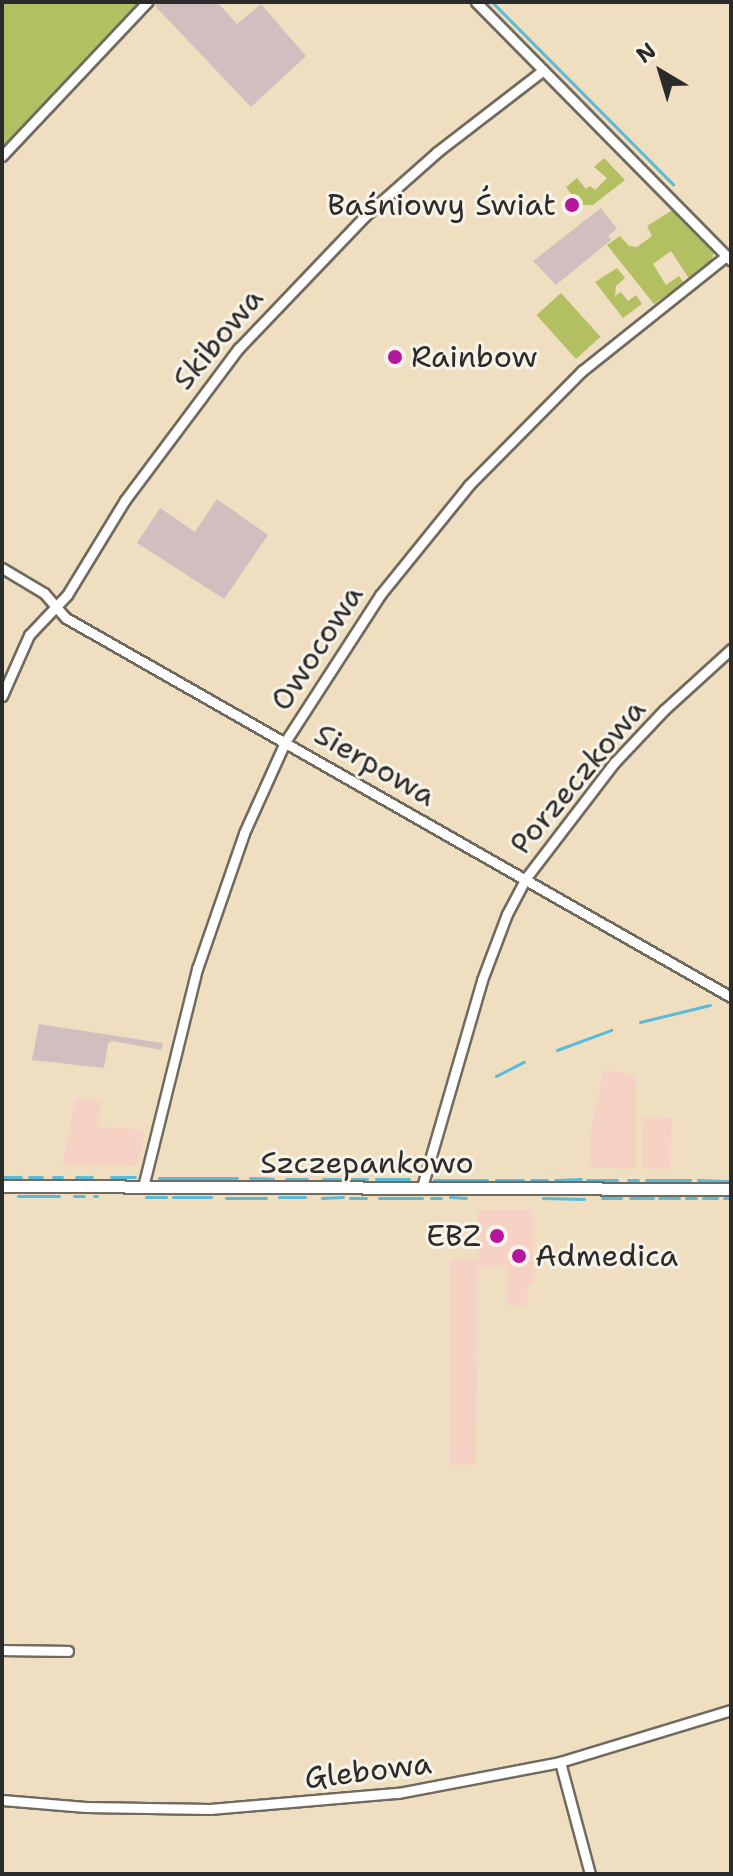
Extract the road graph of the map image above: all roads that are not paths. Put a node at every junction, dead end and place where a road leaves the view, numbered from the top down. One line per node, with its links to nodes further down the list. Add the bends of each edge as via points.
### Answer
1 (147, 2): 4 (street)
2 (476, 2): 3 (street)
3 (542, 71): 5 (street); 7 (street, Skibowa, via 413,173 284,297 189,409)
4 (2, 156)
5 (728, 259): 10 (street, Owocowa, via 607,349 469,485 380,595)
6 (2, 568): 7 (street, Sierpowa, via 44,593)
7 (55, 608): 9 (street, Skibowa, via 29,635); 10 (street, Sierpowa)
8 (731, 649): 11 (street, Porzeczkowa, via 607,771)
9 (2, 696)
10 (285, 742): 11 (street, Sierpowa); 14 (street, Owocowa, via 244,833 197,969)
11 (526, 878): 12 (street, Sierpowa); 15 (street, Porzeczkowa, via 482,980)
12 (731, 997)
13 (2, 1186): 14 (street, Szczepankowo)
14 (143, 1187): 15 (street, Szczepankowo)
15 (422, 1187): 16 (street, Szczepankowo)
16 (731, 1189)
17 (2, 1650): 18 (street)
18 (68, 1651)
19 (731, 1710): 20 (street, Glebowa)
20 (560, 1762): 21 (street, Glebowa, via 435,1788 289,1805 129,1808); 22 (street)
21 (2, 1800)
22 (590, 1874)

